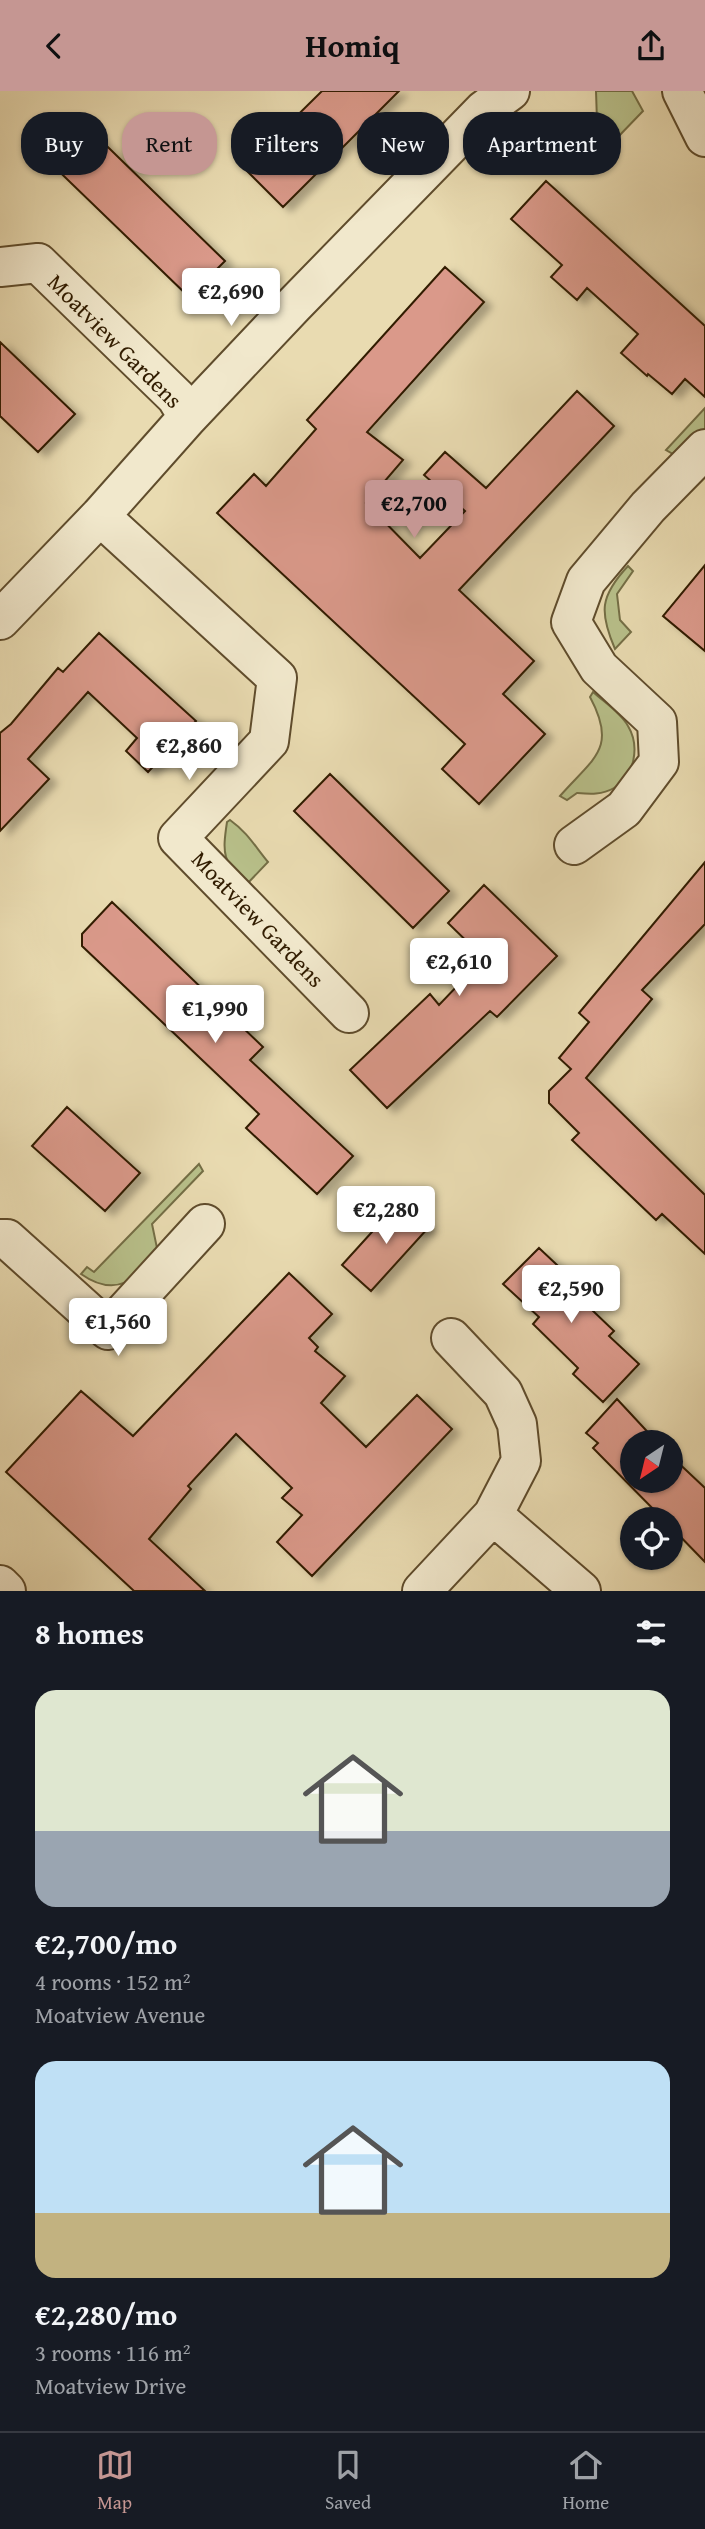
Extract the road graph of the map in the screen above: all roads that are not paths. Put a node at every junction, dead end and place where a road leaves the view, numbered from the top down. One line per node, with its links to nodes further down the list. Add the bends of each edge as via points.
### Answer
1 (510, 91): 5 (street, Moatview Gardens, via 484,110)
2 (682, 91): 3 (street)
3 (705, 137)
4 (0, 267): 5 (street, Moatview Gardens, via 38,263 176,397)
5 (188, 417): 7 (street, Moatview Gardens)
6 (705, 449): 9 (street, via 648,506 586,581 571,622 599,667 657,722 659,762 624,809)
7 (100, 516): 8 (street, Moatview Gardens); 10 (street, Moatview Gardens, via 277,678 270,741 178,838)
8 (0, 619)
9 (574, 845)
10 (349, 1013)
11 (205, 1224): 12 (street, via 108,1330 7,1239)
12 (0, 1239)
13 (451, 1338): 14 (street, via 503,1393 517,1424 522,1461)
14 (493, 1515): 17 (street); 18 (street)
15 (0, 1585): 16 (street)
16 (6, 1591)
17 (422, 1591)
18 (580, 1591)

